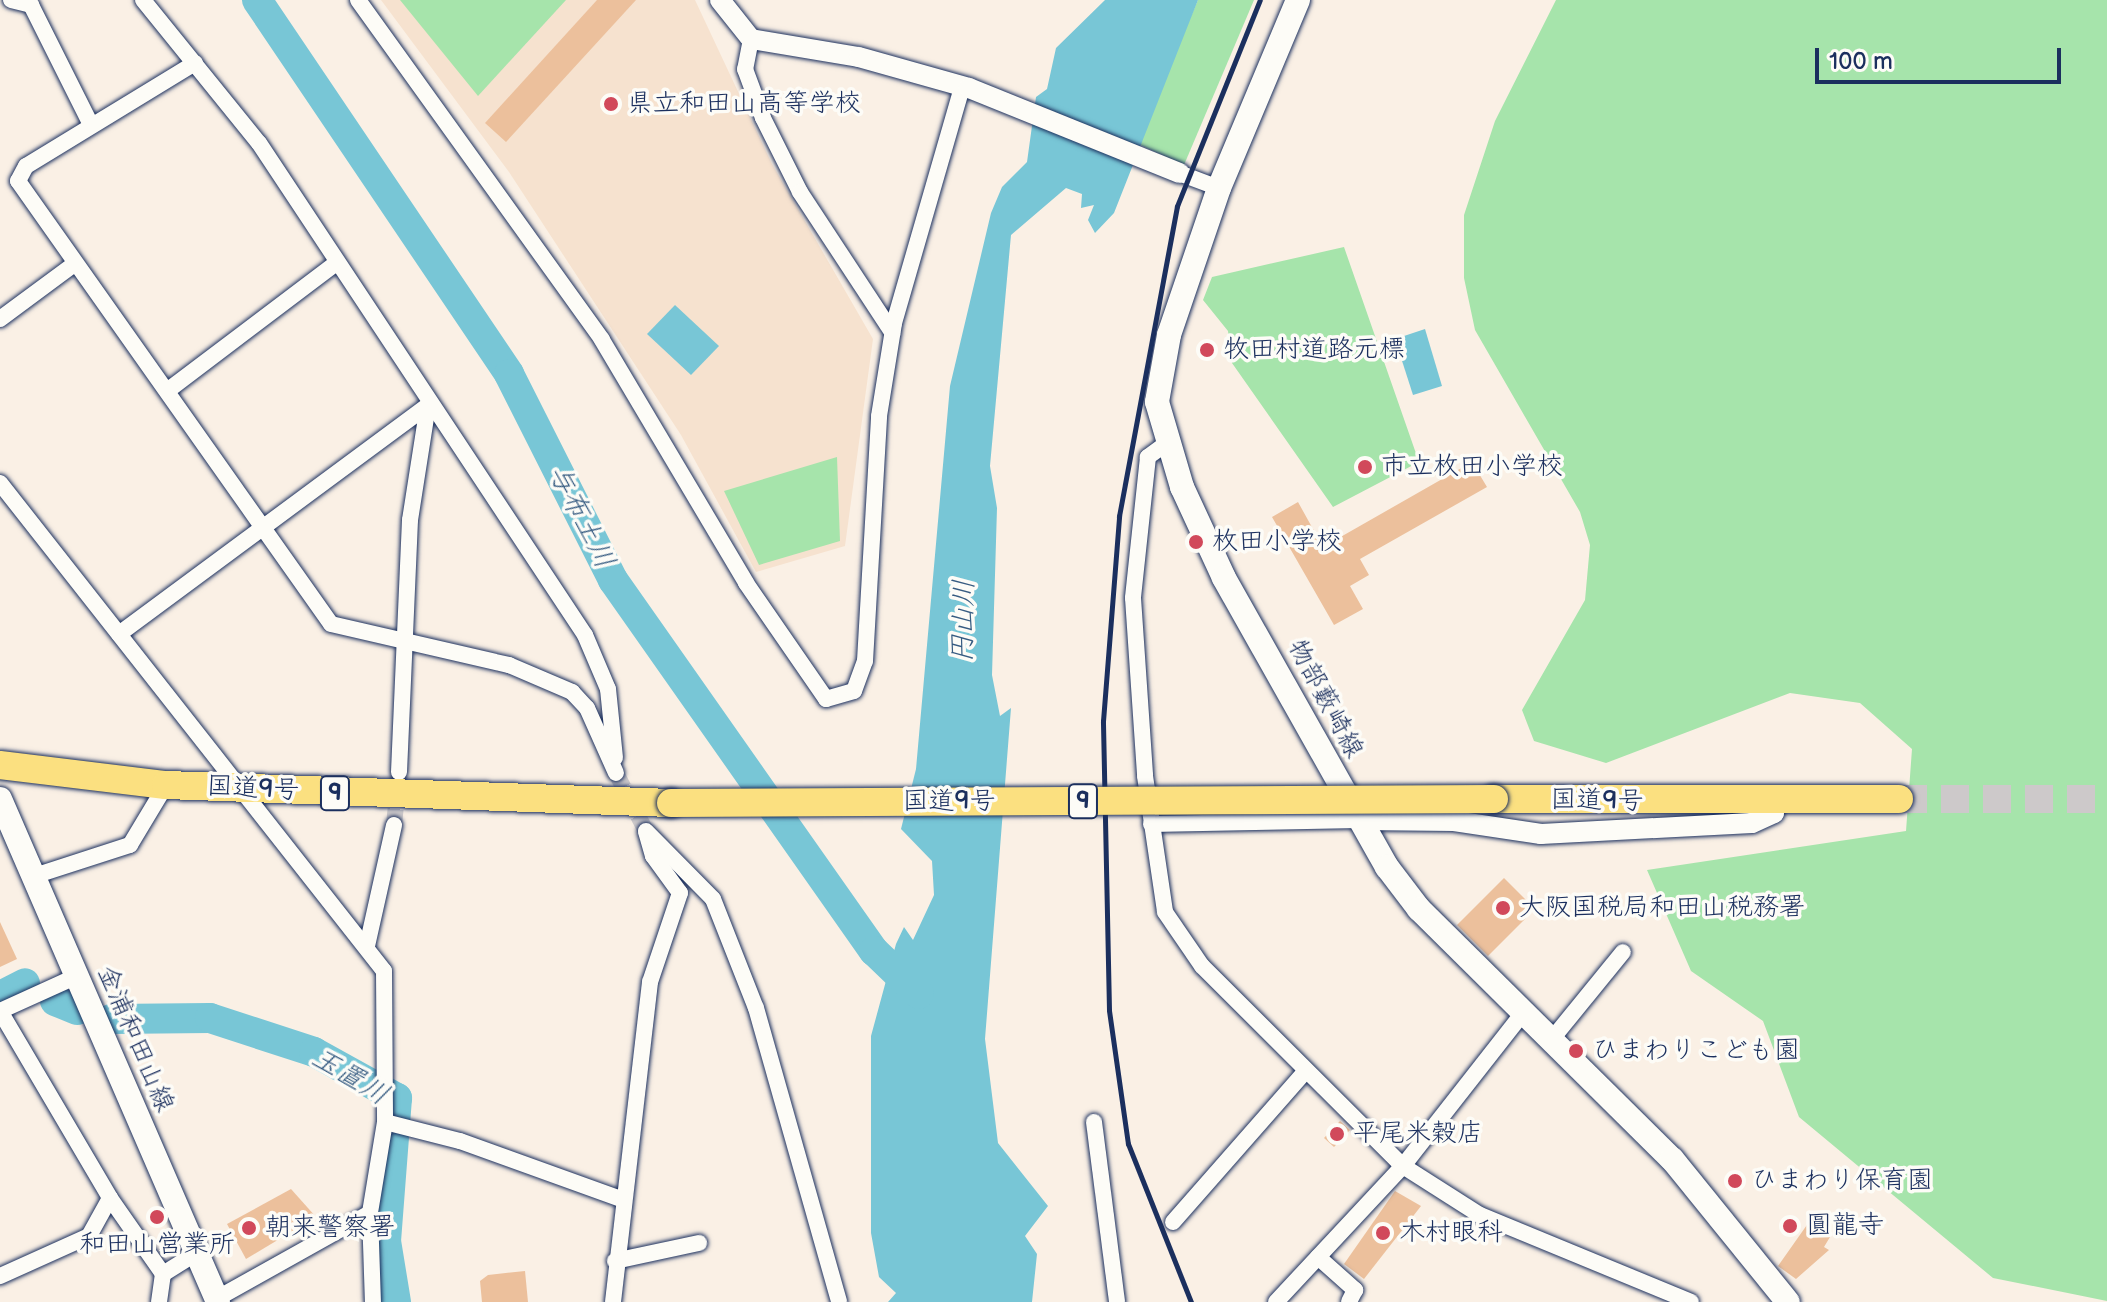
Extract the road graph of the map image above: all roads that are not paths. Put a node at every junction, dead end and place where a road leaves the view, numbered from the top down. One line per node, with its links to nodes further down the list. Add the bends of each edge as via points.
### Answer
1 (11, 0): 11 (street, via 31,5)
2 (143, 0): 7 (street)
3 (158, 0): 7 (street)
4 (358, 0): 17 (street, via 602,340 746,583 826,699 854,691 865,661 879,416)
5 (720, 0): 8 (street)
6 (1298, 0): 13 (main road, 物部藪崎線)
7 (168, 30): 9 (street)
8 (751, 39): 10 (street, via 859,57); 17 (street, via 745,69 763,118 800,192)
9 (195, 63): 11 (street); 14 (street, via 259,143)
10 (966, 87): 12 (street); 17 (street)
11 (91, 125): 15 (street, via 26,166 18,181)
12 (1179, 173): 13 (street)
13 (1219, 188): 20 (main road, 物部藪崎線, via 1169,335 1157,402)
14 (336, 263): 18 (street); 19 (street)
15 (73, 265): 16 (street); 18 (street)
16 (0, 319)
17 (892, 332)
18 (167, 391): 22 (street)
19 (428, 405): 22 (street); 24 (street, via 410,520); 24 (street, via 600,663 616,773 587,708 572,692 509,665)
20 (1167, 443): 32 (main road, 物部藪崎線, via 1224,578); 33 (street, via 1148,457 1133,598)
21 (0, 483): 23 (street)
22 (266, 526): 23 (street); 24 (street, via 331,624)
23 (119, 634): 28 (street)
24 (407, 637): 26 (street)
25 (0, 765): 27 (highway, 国道9号 / 9)
26 (399, 772)
27 (166, 785): 28 (highway, 国道9号 / 9); 35 (street, via 130,845)
28 (245, 789): 31 (highway, 国道9号 / 9, bridge, via 671,803); 36 (street)
29 (0, 799): 35 (main road, 金浦和田山線)
30 (1899, 799): 31 (highway, 国道9号 / 9)
31 (1773, 800): 32 (street, via 1774,813 1752,823 1571,832)
32 (1359, 820): 33 (street); 40 (main road, 物部藪崎線, via 1419,909)
33 (1151, 824): 42 (street, via 1165,912 1202,966)
34 (394, 825): 36 (street)
35 (34, 876): 38 (main road, 金浦和田山線)
36 (367, 946): 43 (street, via 388,989)
37 (1623, 952): 41 (street)
38 (77, 976): 39 (street); 51 (main road, 金浦和田山線)
39 (0, 1011): 46 (street, via 16,1028)
40 (1523, 1013): 41 (main road, 物部藪崎線); 45 (street)
41 (1552, 1039): 65 (main road, 物部藪崎線, via 1672,1159)
42 (1303, 1074): 45 (street); 49 (street)
43 (385, 1122): 47 (street, via 460,1141); 48 (street)
44 (1094, 1122): 61 (street)
45 (1403, 1166): 52 (street); 64 (street, via 1480,1215)
46 (110, 1198): 54 (street); 55 (street, via 89,1236)
47 (624, 1200): 53 (street); 60 (street, via 650,982 680,893 653,856 646,831 713,899 756,1008)
48 (370, 1213): 56 (street); 58 (street)
49 (1173, 1222)
50 (699, 1243): 53 (street)
51 (196, 1253): 54 (street); 56 (main road, 金浦和田山線)
52 (1318, 1257): 62 (street); 63 (street, via 1355,1290)
53 (615, 1261): 59 (street)
54 (163, 1274): 57 (street)
55 (0, 1276)
56 (217, 1301)
57 (159, 1302)
58 (373, 1302)
59 (613, 1302)
60 (839, 1302)
61 (1117, 1302)
62 (1276, 1302)
63 (1349, 1302)
64 (1691, 1302)
65 (1788, 1302)

